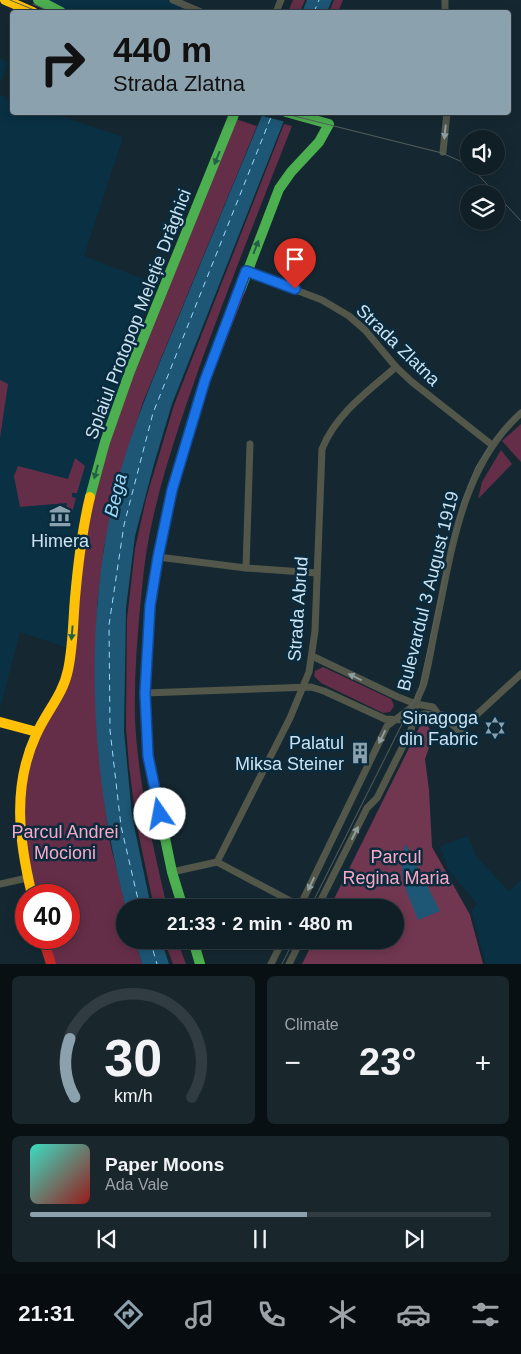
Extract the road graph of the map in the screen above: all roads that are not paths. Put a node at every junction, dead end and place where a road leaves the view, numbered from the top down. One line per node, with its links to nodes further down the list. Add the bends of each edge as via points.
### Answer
1 (5, 0): 4 (street)
2 (38, 0): 5 (street)
3 (173, 0): 6 (street)
4 (28, 10)
5 (57, 10)
6 (196, 10)
7 (234, 115): 30 (street, Splaiul Protopop Meleție Drăghici, one-way to 30, via 142,338 108,430 83,530 66,677 59,697)
8 (296, 115): 11 (street, one-way to 8, via 282,182 320,142 329,124)
9 (447, 115): 10 (street, one-way to 10)
10 (443, 152)
11 (246, 271): 12 (street, Strada Zlatna, via 334,306 365,330); 16 (street, via 205,380 172,490)
12 (396, 367): 15 (street, Strada Zlatna); 18 (street, Strada Abrud, via 342,416 322,449)
13 (521, 413): 15 (street, Bulevardul 3 August 1919)
14 (250, 444): 17 (street)
15 (492, 445): 22 (street, Bulevardul 3 August 1919, via 466,496)
16 (158, 557): 17 (street); 23 (street, via 150,606)
17 (246, 568): 18 (street)
18 (317, 573): 19 (street, Strada Abrud)
19 (312, 656): 21 (street, Strada Abrud); 24 (street, one-way to 19)
20 (521, 674): 26 (street, via 459,731 447,717)
21 (304, 686): 23 (street); 28 (street, via 321,689 382,718); 31 (street, Strada Abrud)
22 (422, 688): 24 (street, Bulevardul 3 August 1919); 25 (street)
23 (145, 693): 32 (street, via 148,756)
24 (416, 704): 25 (street); 27 (street, Bulevardul 3 August 1919); 28 (street, Bulevardul 3 August 1919)
25 (433, 707): 26 (street)
26 (438, 714): 27 (street)
27 (414, 718): 28 (street); 39 (street, Bulevardul 3 August 1919, one-way to 27, via 367,808 377,798)
28 (395, 720): 38 (street, Bulevardul 3 August 1919, one-way to 38, via 387,726)
29 (0, 722): 30 (street)
30 (37, 732): 33 (street, Splaiul Protopop Meleție Drăghici, via 26,759 18,797)
31 (217, 862): 32 (street); 37 (street)
32 (172, 872): 36 (street)
33 (27, 878): 34 (street); 35 (street, Splaiul Protopop Meleție Drăghici)
34 (0, 884)
35 (29, 884)
36 (180, 899)
37 (285, 899)
38 (304, 899)
39 (322, 899)
40 (46, 949): 44 (street)
41 (196, 949): 45 (street)
42 (278, 949): 46 (street)
43 (296, 949): 47 (street)
44 (51, 964)
45 (200, 964)
46 (271, 964)
47 (289, 964)

